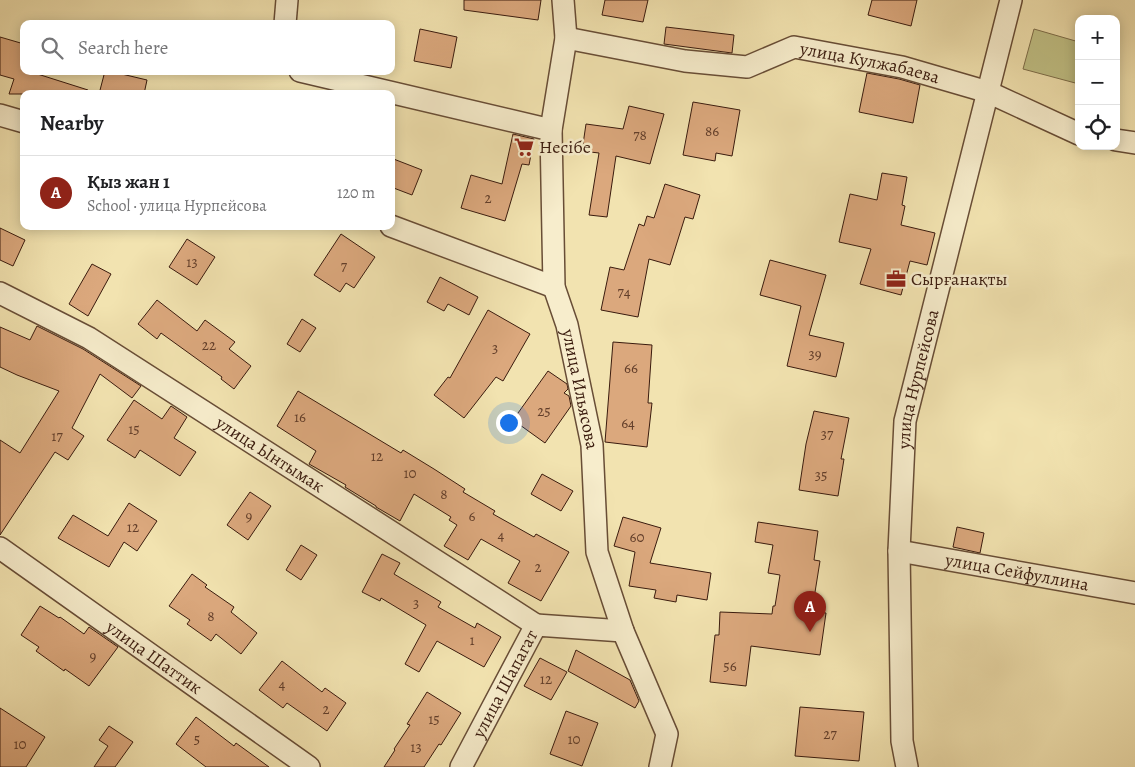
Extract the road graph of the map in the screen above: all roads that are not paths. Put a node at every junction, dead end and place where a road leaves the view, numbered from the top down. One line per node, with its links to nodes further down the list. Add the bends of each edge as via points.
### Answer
1 (287, 0): 4 (street)
2 (563, 0): 5 (street, улица Ильясова)
3 (1011, 0): 8 (street, улица Нурпейсова)
4 (285, 20)
5 (566, 38): 8 (street, улица Кулжабаева, via 685,60 747,67 794,47 902,67); 12 (street, улица Ильясова)
6 (317, 75): 7 (street)
7 (381, 90)
8 (988, 92): 13 (street, улица Кулжабаева); 20 (street, улица Нурпейсова, via 905,421)
9 (395, 93): 12 (street)
10 (0, 115): 11 (street)
11 (20, 121)
12 (551, 130): 17 (street, улица Ильясова)
13 (1075, 132)
14 (1120, 141): 15 (street)
15 (1135, 143)
16 (395, 228): 17 (street)
17 (554, 287): 23 (street, улица Ильясова, via 567,325 592,445 596,552)
18 (0, 293): 22 (street, улица Ынтымак, via 89,338)
19 (0, 548): 24 (street, улица Шаттик)
20 (899, 551): 21 (street, улица Сейфуллина); 27 (street, улица Нурпейсова, via 902,741)
21 (1135, 593)
22 (536, 625): 23 (street, улица Шапагат); 25 (street, улица Шапагат)
23 (623, 631): 26 (street, улица Ильясова, via 667,734)
24 (309, 767)
25 (460, 767)
26 (660, 767)
27 (907, 767)

